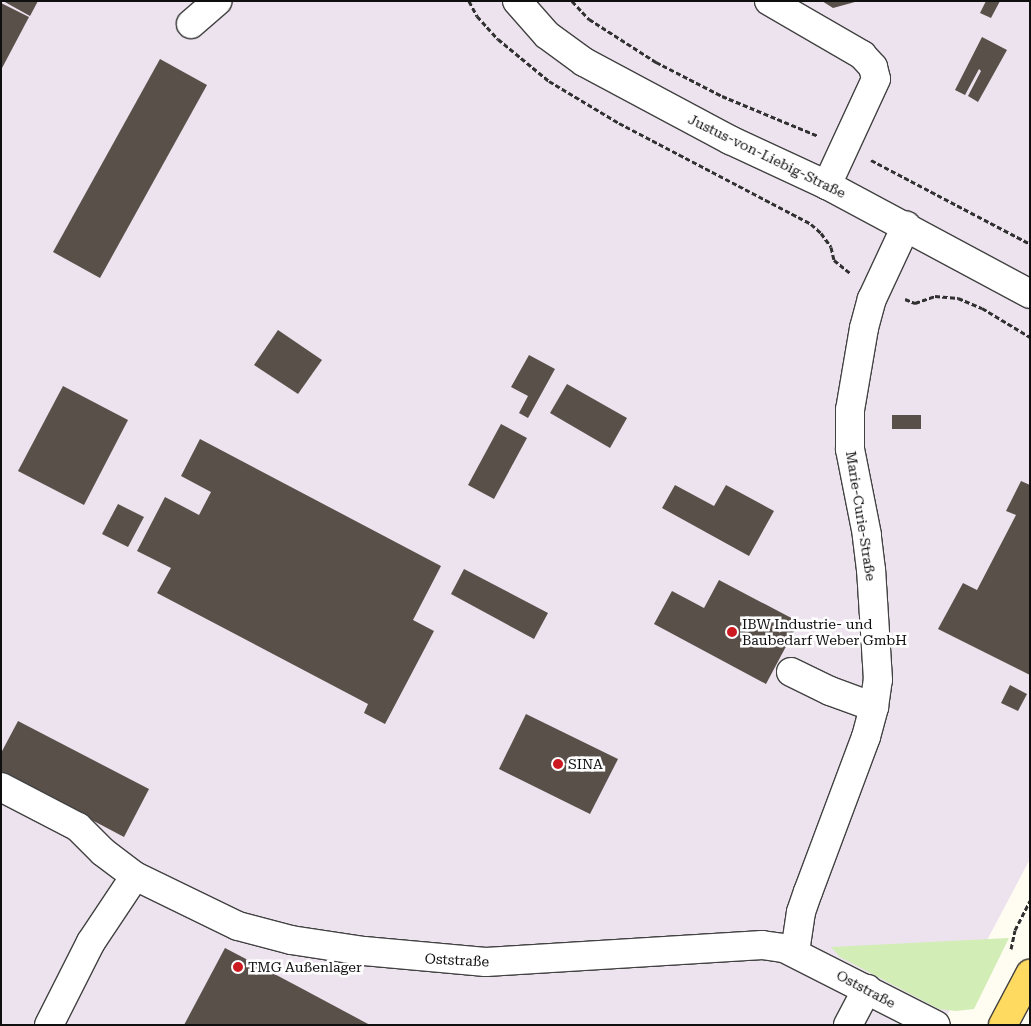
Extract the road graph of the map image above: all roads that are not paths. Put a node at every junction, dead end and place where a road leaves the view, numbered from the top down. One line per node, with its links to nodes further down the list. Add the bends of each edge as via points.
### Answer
1 (217, 1): 4 (street)
2 (517, 1): 5 (street, Justus-von-Liebig-Straße, via 547,35 584,62 730,140)
3 (770, 1): 5 (street, via 862,55 873,67 876,79)
4 (192, 24)
5 (827, 185): 6 (street, Justus-von-Liebig-Straße)
6 (906, 226): 7 (street, Justus-von-Liebig-Straße); 9 (street, Marie-Curie-Straße, via 877,287 864,328 850,410 850,449 871,570 878,680)
7 (1030, 294)
8 (791, 672): 9 (street, via 830,691)
9 (874, 706): 12 (street, Marie-Curie-Straße, via 866,737 801,912)
10 (1, 787): 11 (street, Oststraße, via 78,827 103,852)
11 (135, 876): 12 (street, Oststraße, via 238,926 291,940 374,952 486,962 762,945); 15 (street, via 91,942)
12 (796, 952): 14 (street, Oststraße)
13 (1030, 974): 18 (main road)
14 (867, 989): 16 (street); 17 (street, Oststraße)
15 (49, 1025)
16 (848, 1025)
17 (936, 1025)
18 (1003, 1025)

